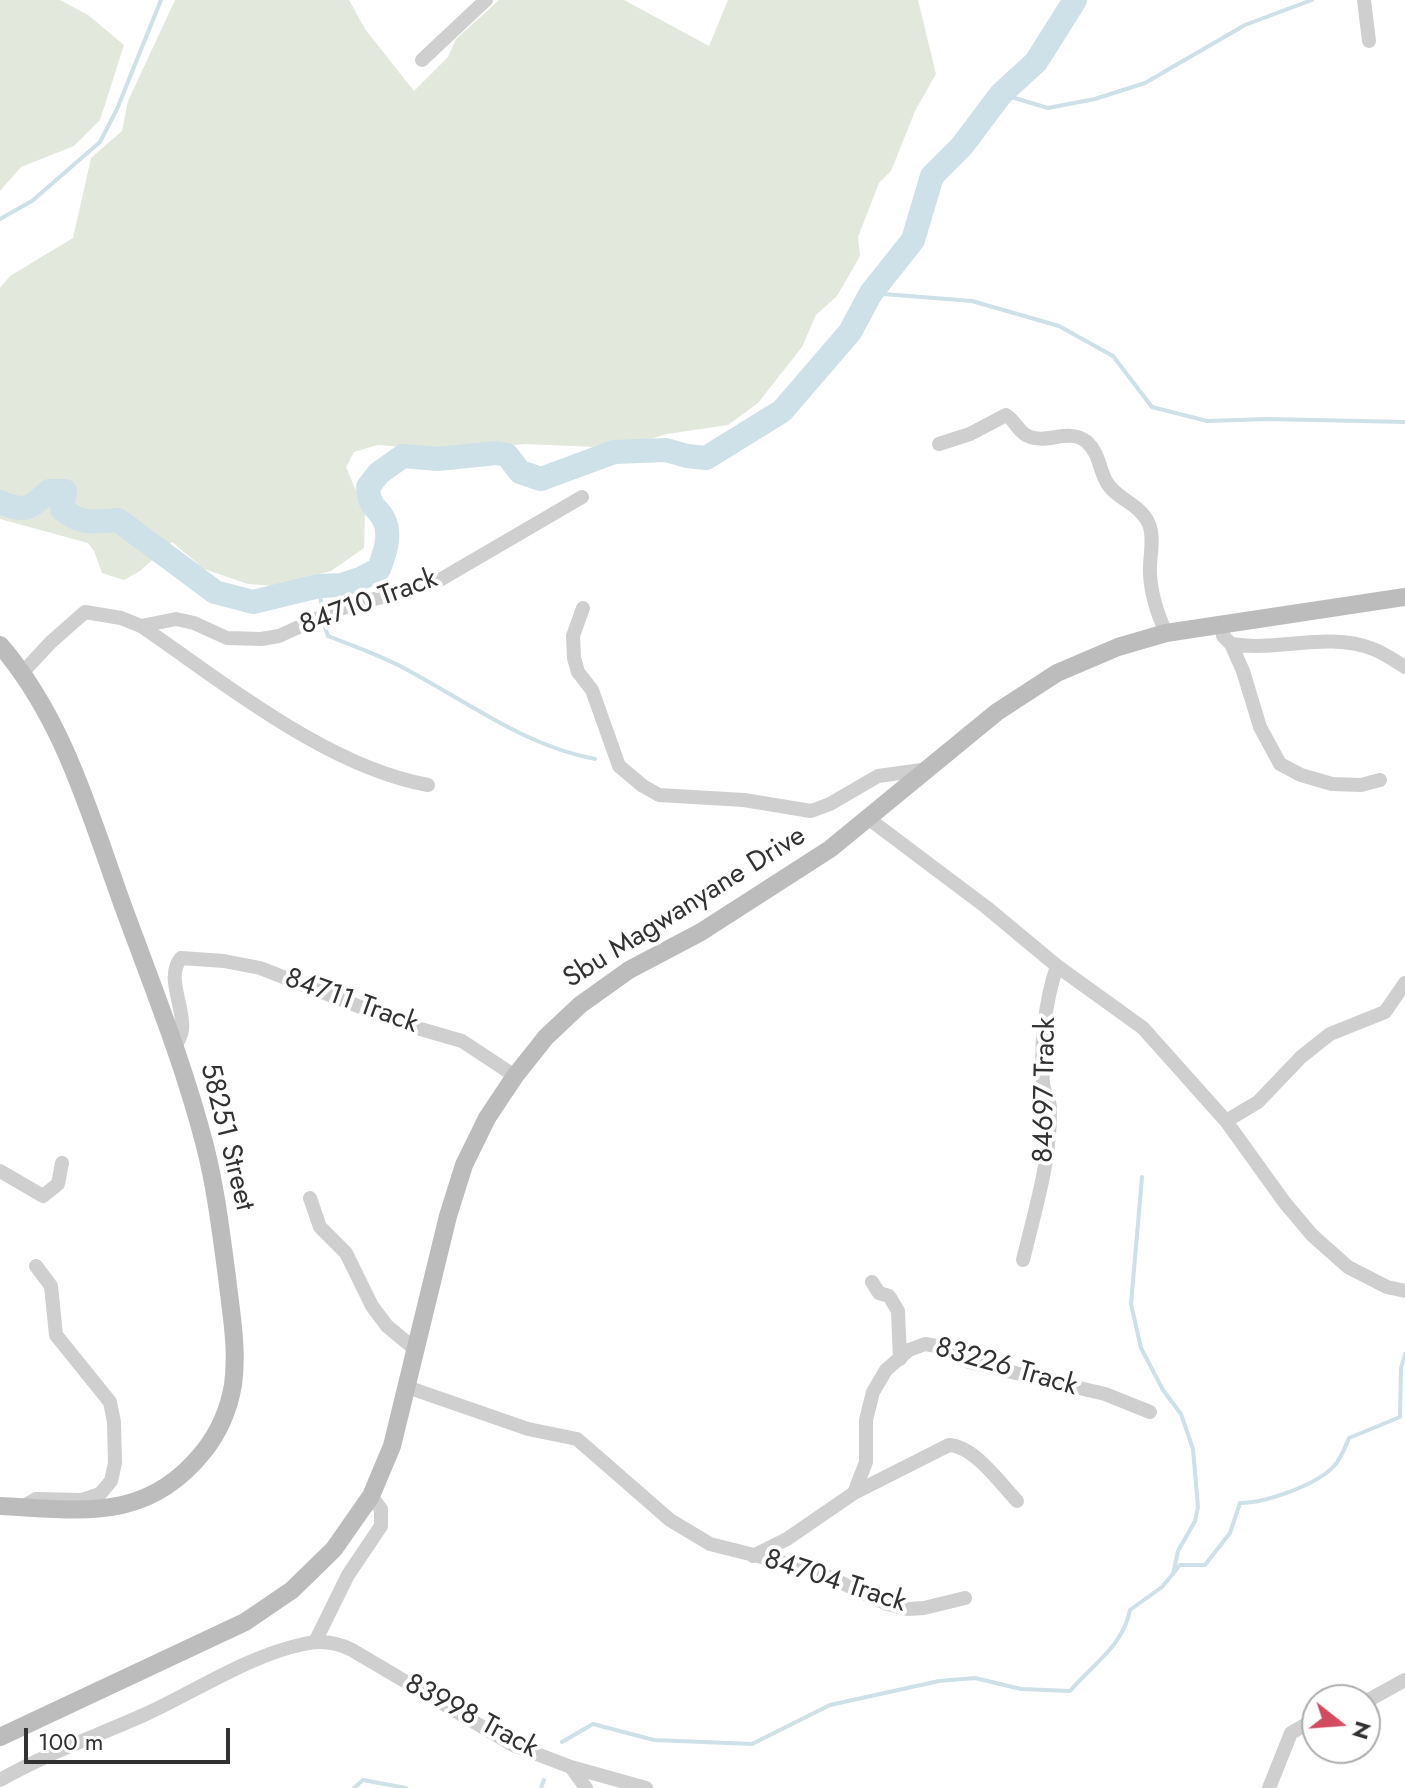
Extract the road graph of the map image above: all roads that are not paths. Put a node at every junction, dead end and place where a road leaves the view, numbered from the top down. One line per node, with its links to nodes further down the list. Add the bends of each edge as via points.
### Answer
1 (486, 0): 4 (street)
2 (1364, 0): 3 (street)
3 (1369, 41)
4 (422, 60)
5 (939, 444): 11 (street, via 1003,415 1031,438 1069,435 1087,442 1107,484 1143,514 1151,531 1153,599)
6 (582, 497): 10 (street, 84710 Track, via 438,581 336,610 279,636 227,638 176,619)
7 (1405, 597): 9 (main road, Sbu Magwanyane Drive)
8 (583, 608): 16 (street, via 573,636 578,672 592,690 619,766 659,795 811,811 878,776)
9 (1223, 623): 11 (main road, Sbu Magwanyane Drive); 12 (street, via 1223,636)
10 (141, 626): 15 (street, via 85,612); 18 (street, via 305,736 364,766)
11 (1166, 633): 16 (main road, Sbu Magwanyane Drive, via 1057,673 997,712)
12 (1231, 644): 14 (street, via 1341,642 1375,649); 17 (street, via 1260,727 1280,764 1332,784)
13 (0, 645): 15 (main road, 58251 Street)
14 (1405, 667)
15 (22, 673): 22 (main road, 58251 Street, via 71,762)
16 (929, 769): 19 (main road, Sbu Magwanyane Drive)
17 (1380, 780)
18 (428, 785)
19 (869, 819): 20 (street); 23 (main road, Sbu Magwanyane Drive, via 810,863 599,990 546,1037)
20 (1057, 966): 24 (street, via 1143,1028); 28 (street, 84697 Track, via 1043,1049 1050,1107 1045,1174)
21 (1405, 983): 24 (street, via 1385,1012 1330,1034 1258,1102)
22 (174, 1048): 23 (street, 84711 Track, via 183,1026 175,984 177,961 204,958 260,968 462,1041); 40 (main road, 58251 Street, via 205,1146 220,1225 235,1348 229,1402 204,1451 173,1482 145,1499 101,1510)
23 (515, 1076): 32 (main road, Sbu Magwanyane Drive, via 464,1165)
24 (1226, 1121): 31 (street, via 1312,1235 1361,1275)
25 (62, 1163): 26 (street, via 58,1184 43,1196)
26 (0, 1171)
27 (310, 1198): 32 (street, via 320,1227 346,1253 372,1306)
28 (1023, 1260)
29 (36, 1266): 40 (street, via 51,1286 56,1335 110,1402 115,1463 111,1481 100,1494 82,1500 36,1499)
30 (872, 1282): 33 (street, via 898,1311)
31 (1405, 1291)
32 (416, 1350): 34 (main road, Sbu Magwanyane Drive)
33 (900, 1359): 35 (street, 83226 Track, via 909,1350 932,1344 969,1362 1105,1394); 36 (street, 83226 Track, via 886,1370 868,1404 866,1462)
34 (407, 1387): 37 (main road, Sbu Magwanyane Drive, via 392,1446); 41 (street, via 528,1429 577,1439 686,1532)
35 (1150, 1412)
36 (854, 1493): 38 (street, via 957,1445 972,1453); 41 (street)
37 (371, 1496): 43 (street, via 383,1516 381,1526); 47 (main road, Sbu Magwanyane Drive, via 334,1549 276,1603 210,1640)
38 (1017, 1501)
39 (0, 1506): 40 (main road, 58251 Street)
40 (22, 1507)
41 (752, 1556): 42 (street, 84704 Track, via 814,1570 866,1596 908,1609)
42 (965, 1598)
43 (308, 1643): 48 (street, 83998 Track, via 330,1642 352,1650 513,1745); 49 (street, via 261,1658)
44 (1405, 1680): 45 (street)
45 (1381, 1693)
46 (1301, 1726): 53 (street, via 1291,1733)
47 (0, 1737)
48 (571, 1767): 50 (street, 83998 Track); 51 (street)
49 (0, 1780)
50 (628, 1786): 52 (street, 83998 Track)
51 (586, 1788)
52 (646, 1788)
53 (1269, 1788)

